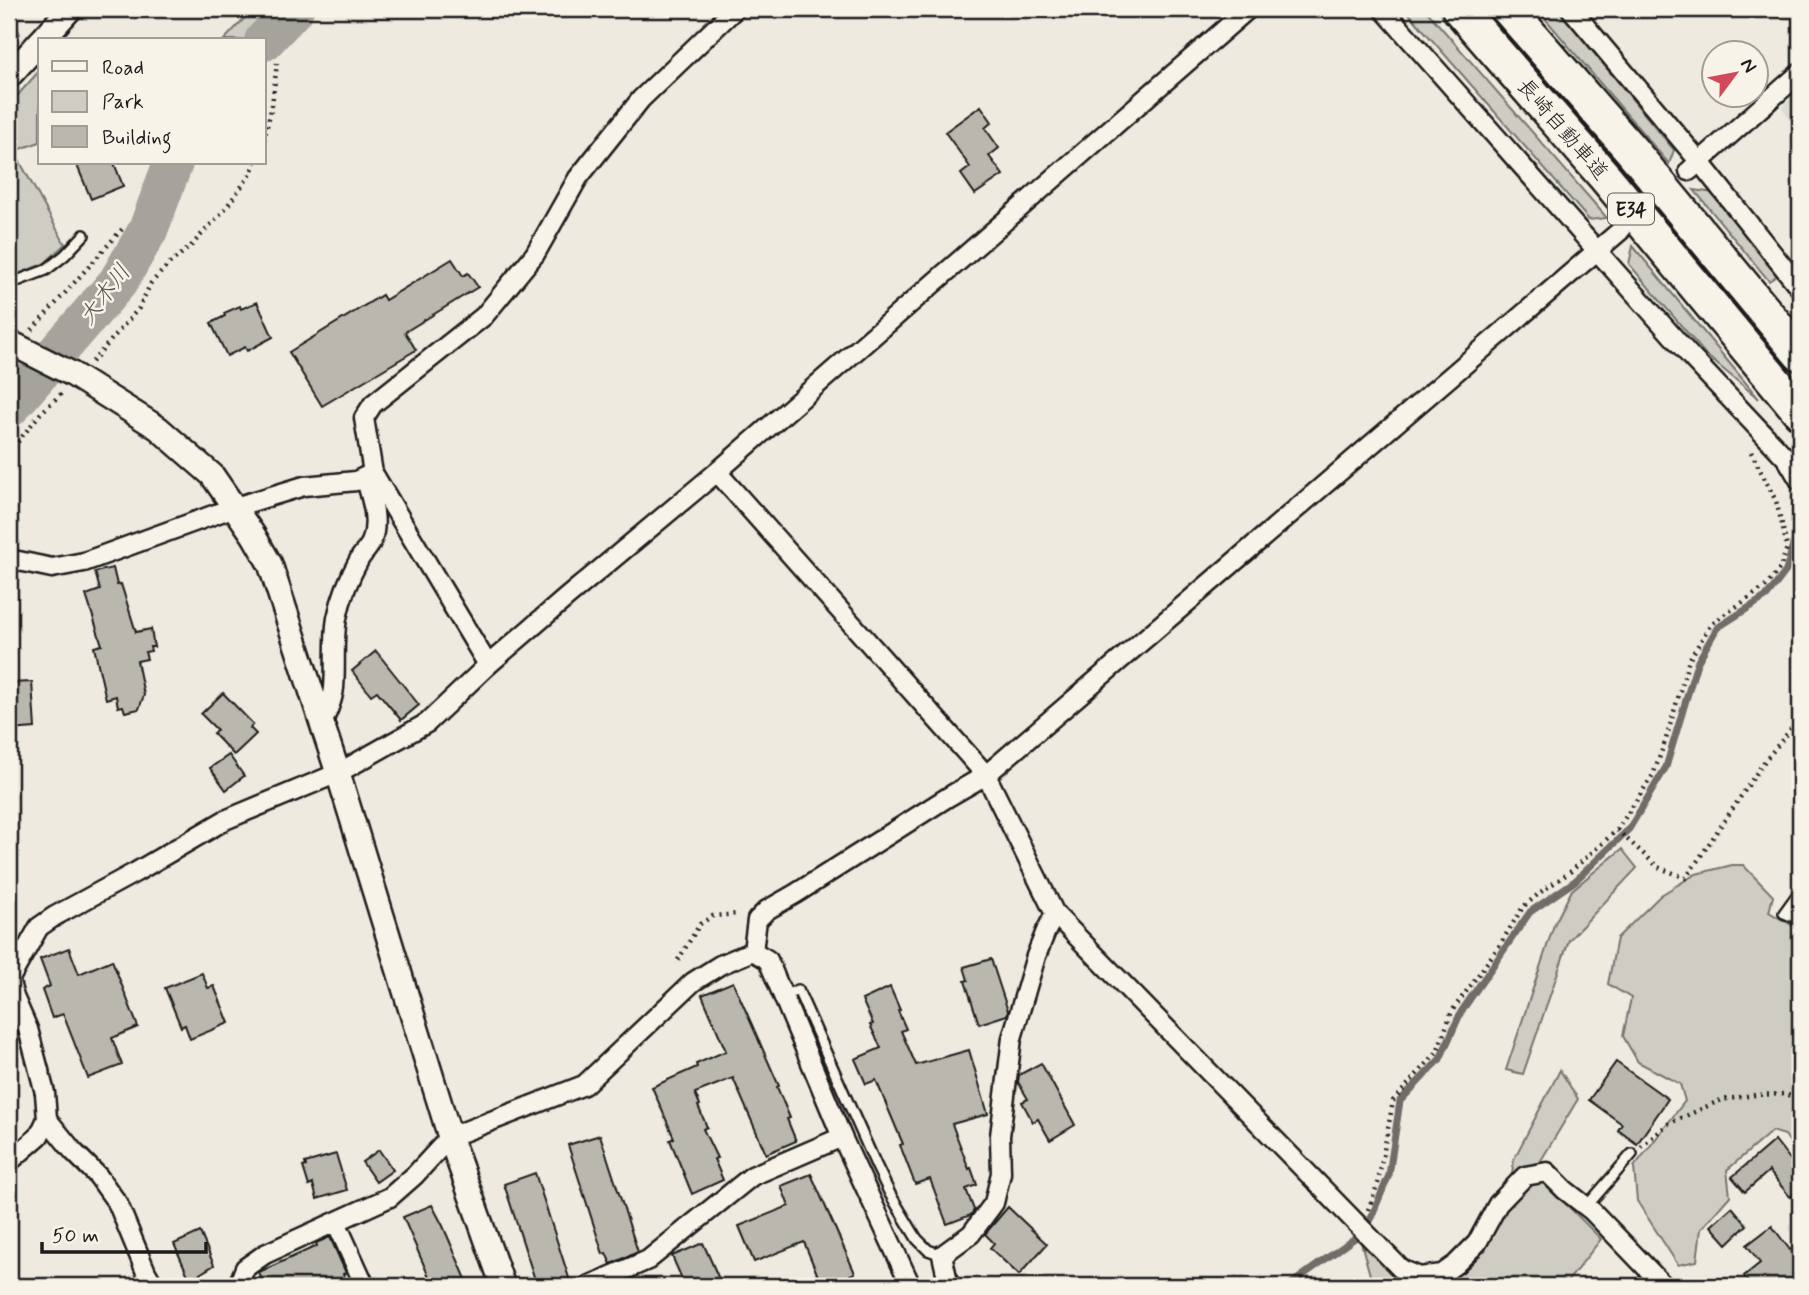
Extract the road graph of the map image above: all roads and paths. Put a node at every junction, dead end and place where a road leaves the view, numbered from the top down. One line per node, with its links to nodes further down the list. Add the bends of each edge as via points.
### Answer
1 (70, 9): 8 (street)
2 (735, 9): 29 (street, via 641,99 578,178 535,254 484,316 373,404 364,418)
3 (1248, 9): 28 (street)
4 (1384, 9): 19 (street)
5 (1459, 9): 25 (highway, 長崎自動車道 / E34)
6 (1508, 9): 23 (highway, 長崎自動車道 / E34, via 1632,150)
7 (1571, 9): 15 (street)
8 (44, 38)
9 (38, 44): 12 (street)
10 (277, 63): 13 (path)
11 (1800, 73): 15 (street)
12 (9, 76)
13 (266, 132)
14 (255, 164): 24 (path, via 225,209 151,283 139,308)
15 (1694, 166): 21 (street)
16 (125, 226): 22 (path)
17 (1620, 231): 19 (street)
18 (84, 235): 20 (lane, via 46,270)
19 (1597, 249): 30 (street, via 1787,459); 37 (street)
20 (9, 284)
21 (1800, 288)
22 (17, 346): 24 (street)
23 (1800, 354)
24 (75, 376): 27 (path); 31 (street, via 158,428 212,475)
25 (1800, 412)
26 (1751, 452): 38 (path, via 1776,501 1787,548 1780,568 1766,586 1711,624 1689,660 1653,775)
27 (9, 453)
28 (717, 472): 33 (street); 37 (street)
29 (369, 475): 31 (street, via 356,481 304,486); 33 (street); 35 (street, via 372,541 359,560 338,617 334,690)
30 (1800, 481)
31 (234, 507): 32 (street, via 84,562 52,568); 35 (street, via 270,564)
32 (9, 558)
33 (488, 665): 36 (street, via 427,723)
34 (1800, 718): 38 (path, via 1764,762 1686,878 1658,866)
35 (322, 723): 36 (street)
36 (338, 773): 45 (street, via 225,820 55,916 39,927); 49 (street)
37 (986, 775): 40 (street); 41 (street)
38 (1617, 830): 55 (path, via 1523,907 1452,1011 1437,1052 1393,1101 1378,1183)
39 (1800, 891): 42 (lane, via 1784,912)
40 (763, 914): 43 (street, via 757,920); 44 (path, via 713,916 700,924)
41 (1055, 914): 55 (street); 56 (street, via 1036,956 1012,1038 1000,1136 1001,1173 994,1203 971,1234)
42 (1800, 920)
43 (753, 951): 46 (street, via 768,960); 49 (street, via 693,982 584,1085)
44 (678, 960)
45 (9, 980): 48 (street, via 28,1029)
46 (783, 996): 50 (street); 56 (lane, via 798,990 890,1194 917,1239)
47 (1800, 1101): 51 (path, via 1786,1094 1721,1100 1668,1124)
48 (47, 1119): 52 (street, via 39,1136); 58 (street, via 118,1205)
49 (450, 1137): 54 (street, via 390,1197); 60 (street)
50 (842, 1137): 61 (street, via 752,1176 648,1260); 62 (street)
51 (1632, 1154): 53 (lane)
52 (9, 1163)
53 (1586, 1207): 55 (street, via 1547,1171 1525,1176 1498,1204 1477,1242 1457,1264 1442,1273 1420,1277 1401,1269); 64 (street)
54 (336, 1222): 57 (street, via 265,1254 244,1268); 59 (street)
55 (1358, 1224)
56 (942, 1255): 63 (street)
57 (238, 1285)
58 (154, 1286)
59 (365, 1286)
60 (503, 1286)
61 (588, 1286)
62 (911, 1286)
63 (950, 1286)
64 (1664, 1286)

